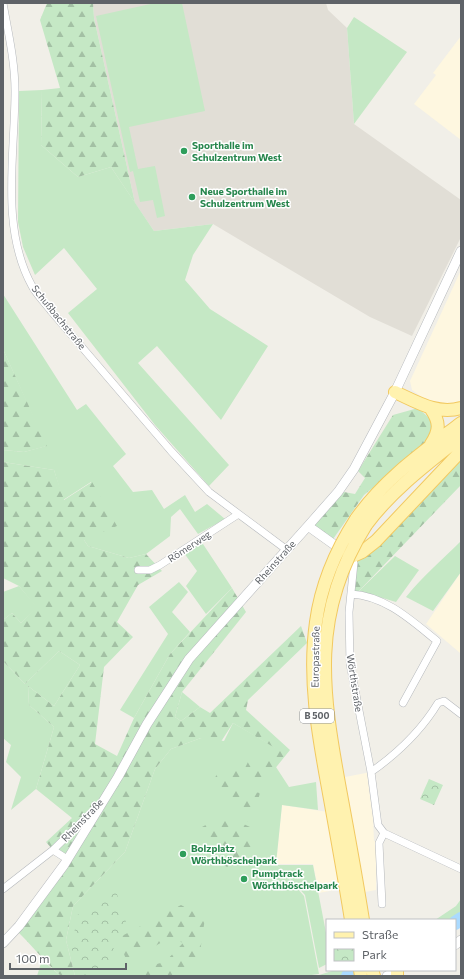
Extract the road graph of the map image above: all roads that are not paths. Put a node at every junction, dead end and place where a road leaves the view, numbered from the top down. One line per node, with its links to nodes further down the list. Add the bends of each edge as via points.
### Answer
1 (4, 3): 10 (street, Schußbachstraße, via 14,69 14,225 21,257 32,286 171,451 209,492)
2 (461, 250): 3 (street, Rheinstraße)
3 (395, 392): 5 (main road); 12 (street, Rheinstraße, via 354,469)
4 (461, 408): 5 (main road, via 446,411)
5 (431, 409): 8 (main road, via 437,417 439,426)
6 (461, 423): 8 (main road, Europastraße / B 500)
7 (461, 437): 11 (main road, Europastraße / B 500)
8 (430, 446): 11 (main road, Europastraße / B 500, via 386,483)
9 (461, 451): 14 (main road, via 376,541)
10 (237, 515): 13 (street, Schußbachstraße); 15 (street, Römerweg, via 160,565 150,570)
11 (361, 522): 27 (main road, Europastraße / B 500, bridge, via 338,551 324,586 316,622 313,659 318,725); 28 (main road, Europastraße / B 500, bridge, via 335,589 327,624 324,659 329,724)
12 (308, 526): 13 (street, Rheinstraße); 14 (street)
13 (287, 550): 20 (street, Rheinstraße, via 189,659)
14 (351, 557): 16 (street, Wörthstraße, via 354,563)
15 (138, 570)
16 (351, 594): 17 (street, via 380,600 403,614 437,641); 19 (street, Wörthstraße, via 350,664)
17 (403, 703)
18 (461, 714): 19 (street, via 444,701 438,703 429,718 396,755)
19 (371, 772): 21 (street, Wörthstraße, via 378,825)
20 (99, 805): 22 (street, Rheinstraße); 23 (street)
21 (384, 833): 24 (street); 26 (street, via 379,843)
22 (53, 850): 23 (street, Rheinstraße); 25 (street, Rheinstraße)
23 (67, 859): 29 (street, via 42,896)
24 (461, 869)
25 (3, 889)
26 (382, 904)
27 (351, 919)
28 (364, 919)
29 (3, 943)

